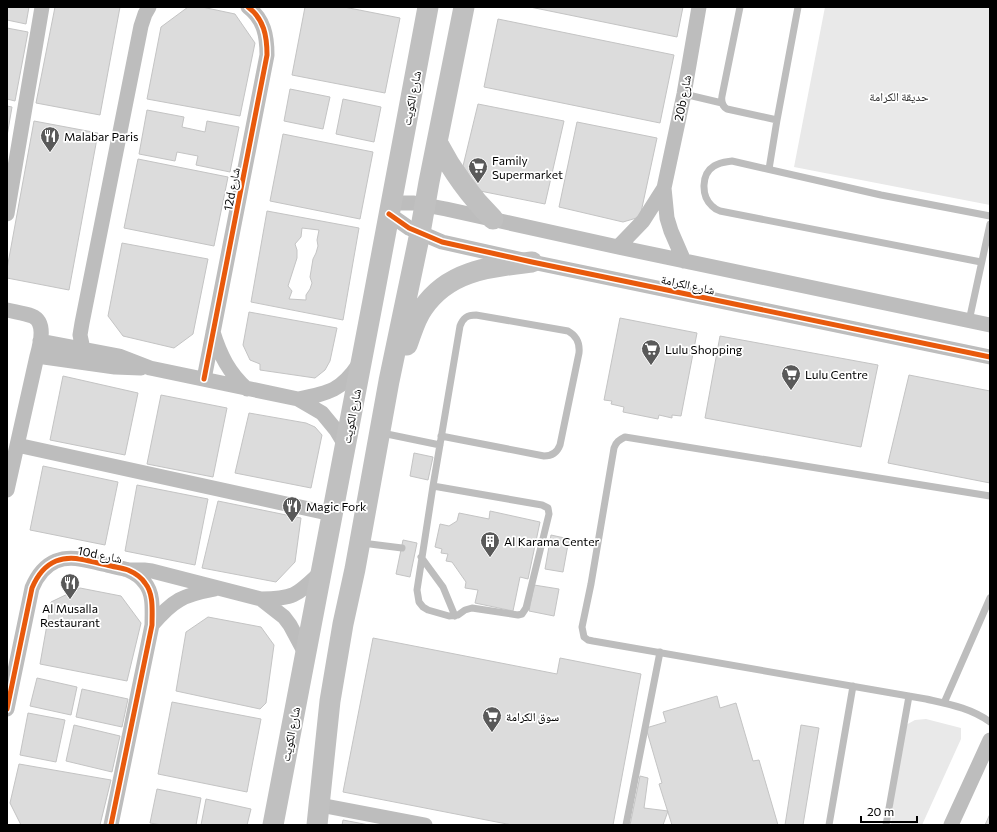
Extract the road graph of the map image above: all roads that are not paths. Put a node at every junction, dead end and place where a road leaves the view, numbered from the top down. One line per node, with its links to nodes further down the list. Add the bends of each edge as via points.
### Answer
1 (42, 7): 17 (street)
2 (149, 7): 31 (street, via 141,26 82,323 80,335)
3 (248, 7): 29 (street, 12d شارع, via 261,20 267,41 267,55)
4 (428, 7): 16 (main road, شارع الكويت)
5 (464, 7): 12 (main road)
6 (699, 7): 9 (street, 20b شارع)
7 (740, 7): 10 (lane)
8 (798, 7): 11 (lane)
9 (684, 94): 10 (lane); 14 (street, 20b شارع)
10 (722, 103): 11 (lane, via 727,109)
11 (777, 120): 13 (lane)
12 (437, 142): 15 (main road); 19 (main road, via 464,186)
13 (770, 169): 18 (lane, via 881,195); 25 (lane, via 732,161 722,162 713,166 706,175 705,197 711,206 728,214)
14 (664, 188): 22 (street, 20b شارع, via 643,221); 23 (street, 20b شارع, via 667,218)
15 (425, 205): 16 (street, شارع الكرامة, via 403,202); 19 (street, شارع الكرامة); 21 (main road)
16 (390, 209): 21 (street, شارع الكرامة, via 409,228); 34 (main road, شارع الكويت)
17 (7, 214)
18 (990, 216)
19 (493, 219): 22 (street, شارع الكرامة)
20 (990, 224): 25 (lane)
21 (420, 234): 24 (street, شارع الكرامة, via 442,242); 37 (main road)
22 (618, 247): 23 (street, شارع الكرامة)
23 (684, 260): 27 (street, شارع الكرامة)
24 (532, 262): 33 (street, شارع الكرامة); 37 (main road, via 474,271 446,284 422,309)
25 (981, 262): 27 (lane)
26 (7, 310): 30 (street, via 36,318 41,329)
27 (969, 321): 28 (street, شارع الكرامة)
28 (990, 325)
29 (213, 332): 36 (street, 12d شارع); 38 (street, via 229,369)
30 (40, 341): 31 (street); 32 (street)
31 (83, 349): 35 (street, via 119,356)
32 (37, 356): 35 (street, via 115,367); 44 (street)
33 (990, 357)
34 (361, 361): 39 (street, via 350,378 339,387 327,393); 42 (main road, شارع الكويت)
35 (150, 368): 36 (street)
36 (204, 379): 38 (street)
37 (389, 381): 40 (main road)
38 (247, 388): 39 (street)
39 (298, 399): 42 (street, via 322,413)
40 (380, 432): 43 (lane); 49 (main road)
41 (442, 436): 41 (lane, via 544,456 554,454 560,445 579,353 580,347 574,334 476,315 466,317 460,326); 43 (lane)
42 (345, 445): 48 (main road, شارع الكويت)
43 (440, 445): 45 (lane)
44 (17, 446): 46 (street); 48 (street)
45 (433, 486): 51 (lane); 57 (lane, via 542,506 549,511 528,601 522,614 514,616 472,608)
46 (7, 490)
47 (990, 496): 60 (lane, via 625,437 620,439 614,448 582,632 588,640)
48 (332, 514): 53 (main road, شارع الكويت)
49 (360, 542): 50 (lane); 67 (main road, via 330,701)
50 (402, 548)
51 (420, 552): 57 (lane, via 443,587); 57 (lane, via 417,590 419,602 428,610)
52 (129, 570): 54 (street, 10d شارع, via 152,571); 58 (street, 10d شارع, via 139,576 151,595); 64 (street, 10d شارع, via 66,558 47,566 41,572 32,588)
53 (320, 573): 56 (street, 10d شارع, via 290,597); 59 (main road, شارع الكويت)
54 (220, 589): 56 (street, 10d شارع); 58 (street, 10d شارع, via 188,595 177,600)
55 (990, 598): 63 (lane)
56 (261, 599): 59 (street, 10d شارع, via 284,617)
57 (455, 616)
58 (152, 625): 68 (street, 10d شارع)
59 (305, 652): 69 (main road, شارع الكويت)
60 (660, 652): 61 (lane); 72 (lane)
61 (853, 686): 62 (lane); 73 (lane)
62 (909, 696): 63 (lane); 74 (lane)
63 (944, 703): 65 (lane, via 976,713)
64 (7, 709)
65 (990, 722)
66 (990, 740): 75 (street)
67 (320, 804): 70 (main road); 71 (street)
68 (111, 825)
69 (273, 825)
70 (317, 825)
71 (425, 825)
72 (626, 825)
73 (829, 825)
74 (886, 825)
75 (951, 825)

